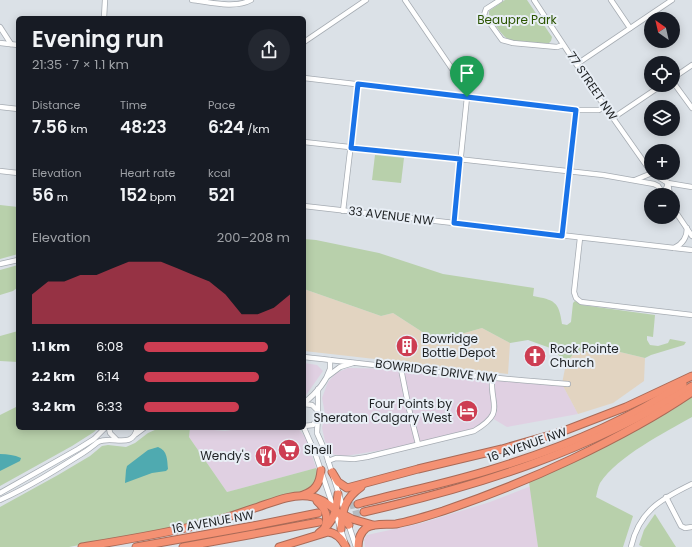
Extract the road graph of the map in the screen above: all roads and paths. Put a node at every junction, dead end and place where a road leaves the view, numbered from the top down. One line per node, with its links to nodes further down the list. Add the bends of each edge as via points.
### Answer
1 (106, 0): 11 (street)
2 (192, 0): 10 (street)
3 (251, 0): 10 (street, via 236,5)
4 (366, 0): 14 (street)
5 (405, 0): 26 (street, via 463,85)
6 (500, 0): 18 (street, via 486,9 484,15 502,40 512,44 558,48)
7 (534, 0): 18 (street, 77 STREET NW)
8 (611, 0): 13 (street)
9 (672, 0): 13 (street)
10 (204, 1)
11 (104, 16)
12 (0, 27): 16 (street)
13 (630, 28): 19 (street)
14 (306, 41)
15 (0, 43): 16 (street)
16 (11, 44): 17 (street)
17 (16, 45)
18 (563, 45): 19 (street, 77 STREET NW)
19 (576, 64): 27 (street, 77 STREET NW)
20 (692, 65): 21 (street)
21 (680, 73)
22 (306, 78): 23 (street)
23 (358, 84): 26 (street); 34 (street)
24 (652, 92): 32 (street)
25 (680, 92): 29 (street)
26 (467, 97): 31 (street); 35 (street)
27 (605, 106): 31 (street, via 599,110); 32 (street, 77 STREET NW)
28 (0, 107): 30 (street)
29 (692, 108)
30 (16, 109)
31 (576, 110): 38 (street)
32 (613, 118): 36 (street, 77 STREET NW)
33 (306, 142): 34 (street)
34 (351, 148): 35 (street); 50 (street)
35 (460, 159): 38 (street); 52 (street)
36 (644, 162)
37 (0, 171): 39 (street)
38 (569, 172): 41 (street); 54 (street)
39 (16, 173)
40 (644, 175): 41 (street)
41 (634, 180): 43 (street)
42 (663, 180): 44 (street)
43 (643, 181): 46 (street)
44 (668, 183): 45 (street); 47 (street); 48 (street)
45 (692, 187)
46 (660, 188)
47 (666, 188)
48 (669, 188)
49 (306, 206): 50 (street, 33 AVENUE NW)
50 (342, 210): 52 (street, 33 AVENUE NW)
51 (680, 218): 53 (street)
52 (454, 223): 54 (street, 33 AVENUE NW)
53 (687, 228): 55 (street); 57 (street, via 684,241)
54 (562, 236): 56 (street, 33 AVENUE NW)
55 (692, 236)
56 (580, 238): 57 (street, 33 AVENUE NW); 61 (street, via 574,292 576,298 582,302)
57 (670, 249): 58 (street, 33 AVENUE NW)
58 (692, 250)
59 (16, 260): 60 (street)
60 (0, 264)
61 (692, 315)
62 (306, 357): 63 (street, BOWRIDGE DRIVE NW)
63 (330, 360): 64 (street, BOWRIDGE DRIVE NW); 66 (street, via 330,370)
64 (354, 362): 65 (street, BOWRIDGE DRIVE NW); 66 (street, via 340,367)
65 (401, 369): 67 (street, BOWRIDGE DRIVE NW); 85 (street)
66 (326, 377): 71 (street)
67 (492, 378): 69 (street, BOWRIDGE DRIVE NW); 85 (street, via 495,409 492,418 474,430)
68 (692, 378): 89 (highway, via 561,432); 97 (highway, 16 AVENUE NW, via 618,420 541,453 480,473)
69 (568, 384)
70 (692, 386): 99 (highway, 16 AVENUE NW, via 605,433 535,463 445,492)
71 (318, 389): 73 (street); 75 (street)
72 (692, 392): 103 (highway, via 626,432 512,486 425,516 395,524)
73 (306, 402)
74 (306, 404): 75 (street, via 312,404)
75 (318, 412): 76 (street)
76 (318, 418): 77 (street, via 313,425); 86 (street, via 317,433)
77 (306, 427)
78 (103, 430): 91 (street, via 78,449)
79 (109, 430): 84 (street)
80 (136, 430): 83 (street)
81 (141, 430): 83 (street)
82 (305, 430): 87 (street)
83 (133, 436): 84 (street, via 126,441)
84 (118, 440): 96 (street, via 108,439 99,442)
85 (418, 444): 86 (street, via 367,457 336,458)
86 (328, 461): 88 (street)
87 (321, 470): 93 (highway, via 316,487); 98 (street)
88 (332, 472): 89 (highway, via 338,482 347,488); 92 (street)
89 (374, 481): 98 (highway, via 356,490)
90 (692, 484): 95 (street)
91 (0, 493)
92 (338, 494): 98 (highway)
93 (300, 496): 94 (highway); 109 (highway, via 280,499 193,526)
94 (312, 497): 98 (highway); 106 (highway, via 326,512 327,523)
95 (666, 497): 104 (street, via 681,526); 116 (street, via 655,504 638,525)
96 (0, 500)
97 (358, 504)
98 (339, 511): 102 (highway); 103 (highway, via 365,523); 105 (highway); 106 (highway)
99 (364, 512)
100 (318, 513): 110 (highway, 16 AVENUE NW)
101 (319, 522): 108 (highway, 16 AVENUE NW)
102 (349, 525): 115 (street)
103 (378, 525): 115 (highway, via 369,527 362,533)
104 (692, 527)
105 (341, 529): 114 (street)
106 (322, 530): 107 (highway)
107 (315, 536): 113 (highway); 114 (highway, via 333,533)
108 (218, 541): 111 (highway, 16 AVENUE NW); 112 (highway)
109 (82, 547)
110 (136, 547)
111 (184, 547)
112 (196, 547)
113 (279, 547)
114 (346, 547)
115 (357, 547)
116 (631, 547)

